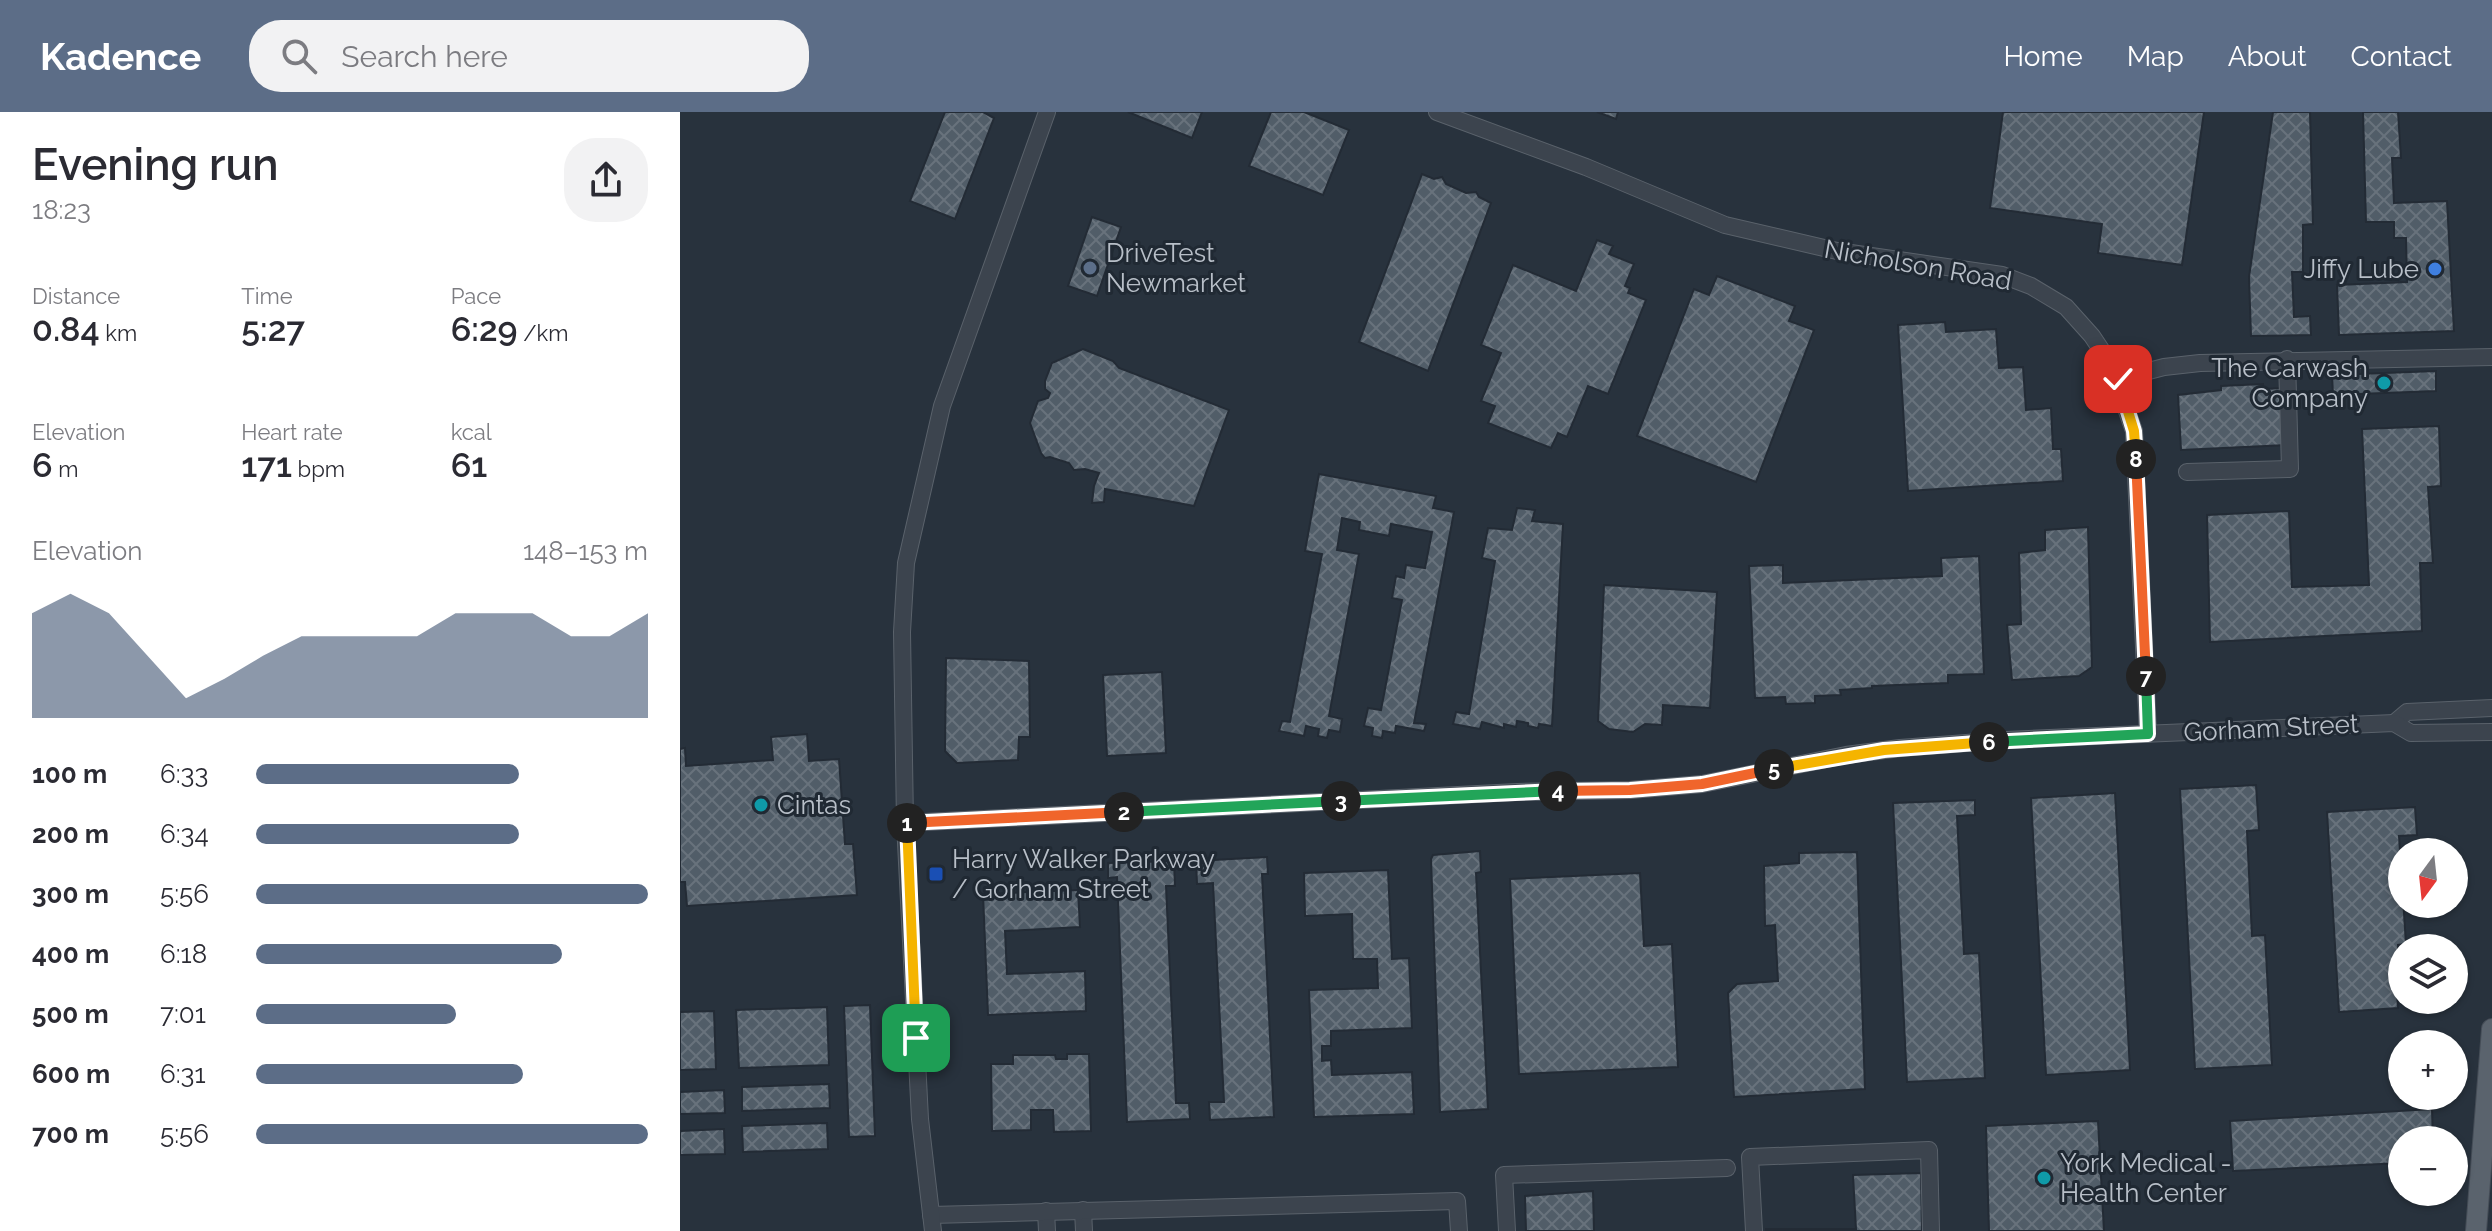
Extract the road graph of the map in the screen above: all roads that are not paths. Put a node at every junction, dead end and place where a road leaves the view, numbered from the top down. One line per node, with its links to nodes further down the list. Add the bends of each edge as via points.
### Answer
1 (1047, 112): 11 (street, via 942,406 906,563)
2 (1437, 112): 5 (street, Nicholson Road, via 1743,230 1837,251 2002,275 2031,286 2066,307 2092,336)
3 (2492, 357): 4 (street)
4 (2287, 359): 5 (street, via 2164,367); 6 (street, via 2290,469)
5 (2118, 379): 10 (street, Nicholson Road, via 2134,431)
6 (2187, 472)
7 (2492, 708): 8 (street, Gorham Street, via 2407,712)
8 (2394, 723): 9 (street, Gorham Street, via 2411,733); 10 (street, Gorham Street)
9 (2492, 732)
10 (2148, 734): 11 (street, Gorham Street, via 1900,748 1702,784 1630,790)
11 (905, 823): 17 (street, via 920,1119)
12 (2492, 1029): 25 (main road)
13 (1727, 1168): 22 (street, via 1504,1175)
14 (1083, 1210): 15 (street); 20 (street); 21 (street, via 1457,1201)
15 (1046, 1211): 16 (street); 19 (street)
16 (1010, 1212): 17 (street); 18 (street)
17 (932, 1223)
18 (1010, 1231)
19 (1047, 1231)
20 (1084, 1231)
21 (1459, 1231)
22 (1507, 1231)
23 (1754, 1231): 24 (street, via 1750,1157 1929,1150)
24 (1931, 1231)
25 (2476, 1231)

